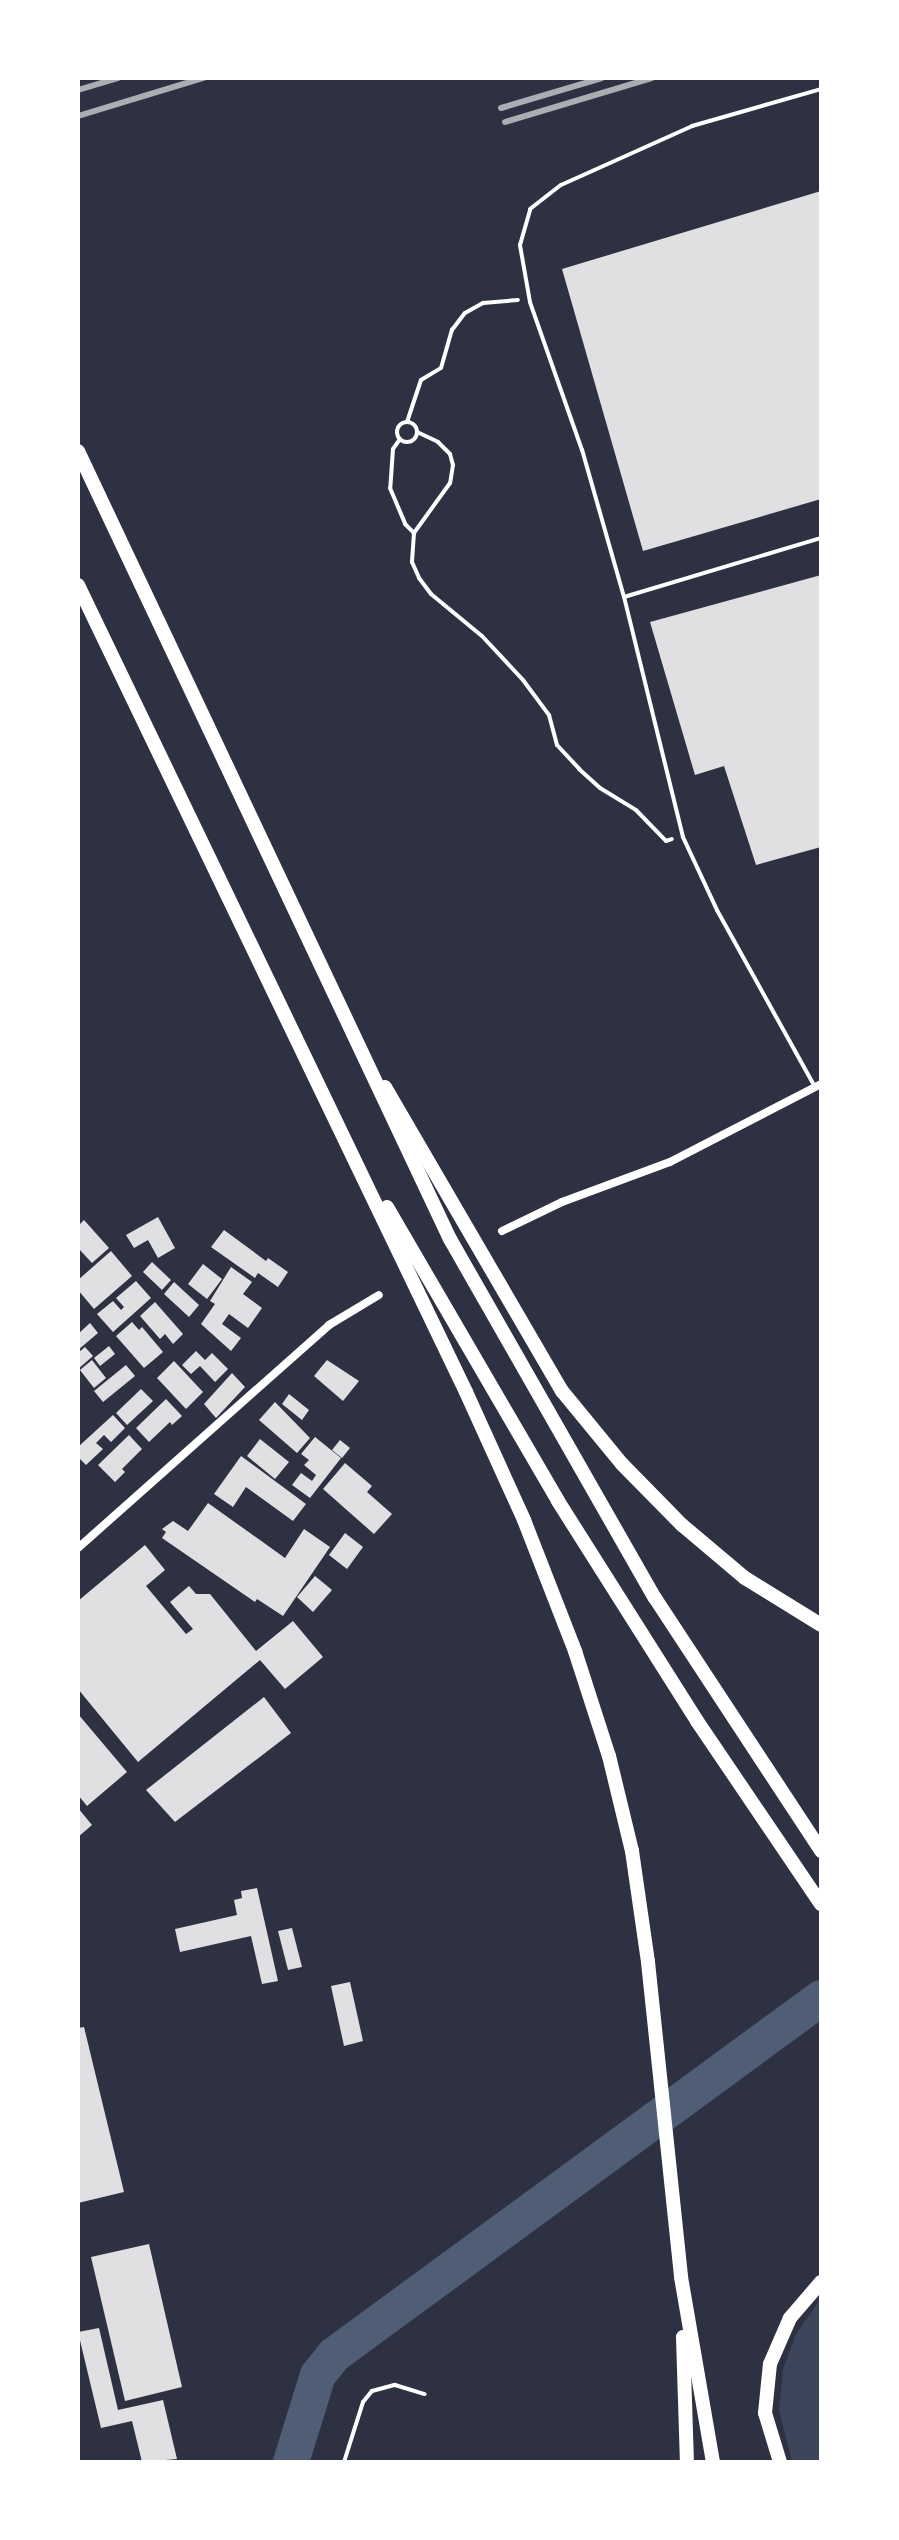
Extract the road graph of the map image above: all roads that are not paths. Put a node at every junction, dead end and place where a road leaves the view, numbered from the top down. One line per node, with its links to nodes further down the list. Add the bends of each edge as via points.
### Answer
1 (821, 89): 5 (lane, via 692,126 561,185 530,209 520,245 530,302 582,450)
2 (78, 451): 6 (highway)
3 (821, 538): 5 (lane)
4 (78, 585): 8 (highway)
5 (624, 597): 7 (lane, via 683,837 717,910)
6 (364, 1053): 12 (highway, via 562,1391 622,1464 682,1525 745,1578); 13 (highway, via 399,1138 506,1342 655,1598)
7 (818, 1085): 9 (street, via 670,1162 562,1202)
8 (335, 1117): 14 (highway, via 566,1514); 15 (highway, via 524,1520 609,1756 632,1851)
9 (502, 1231)
10 (379, 1295): 11 (street, via 329,1325)
11 (78, 1548)
12 (821, 1625)
13 (821, 1851)
14 (821, 1904)
15 (681, 2277): 19 (highway); 20 (highway)
16 (821, 2282): 21 (highway, via 790,2318 770,2364 765,2413)
17 (425, 2394): 18 (lane, via 395,2385 372,2391 363,2402)
18 (344, 2462)
19 (687, 2462)
20 (713, 2462)
21 (780, 2462)

